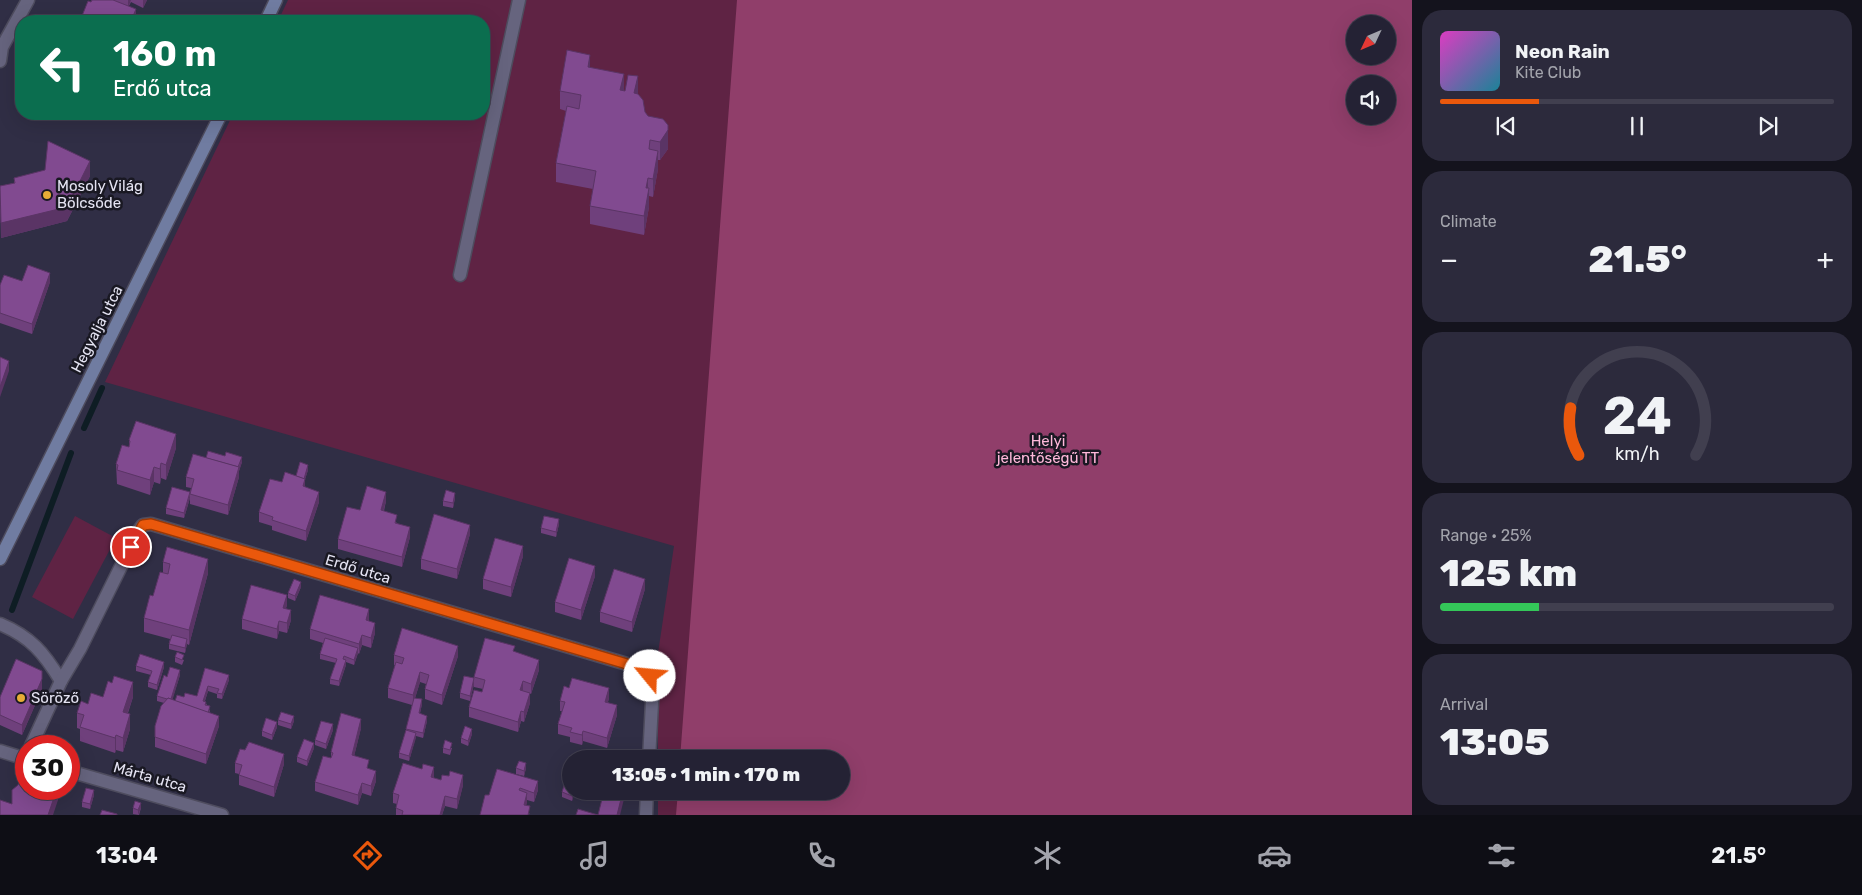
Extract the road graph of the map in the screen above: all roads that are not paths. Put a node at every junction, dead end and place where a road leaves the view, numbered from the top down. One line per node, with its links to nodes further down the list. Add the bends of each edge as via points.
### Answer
1 (28, 0): 4 (street)
2 (276, 0): 5 (street)
3 (519, 0): 9 (street)
4 (20, 15)
5 (269, 15)
6 (15, 24): 7 (street, via 2,47)
7 (0, 61)
8 (218, 120): 10 (street, Hegyalja utca)
9 (460, 275)
10 (0, 559)
11 (0, 624): 12 (street, via 31,641)
12 (61, 681): 13 (street, Erdő utca); 14 (street, Erdő utca, via 139,530 143,525 151,524 644,669 653,684)
13 (36, 735)
14 (649, 750)
15 (0, 751): 16 (street)
16 (15, 755)
17 (80, 774): 19 (street, Márta utca)
18 (647, 800): 20 (street)
19 (222, 815)
20 (646, 815)

